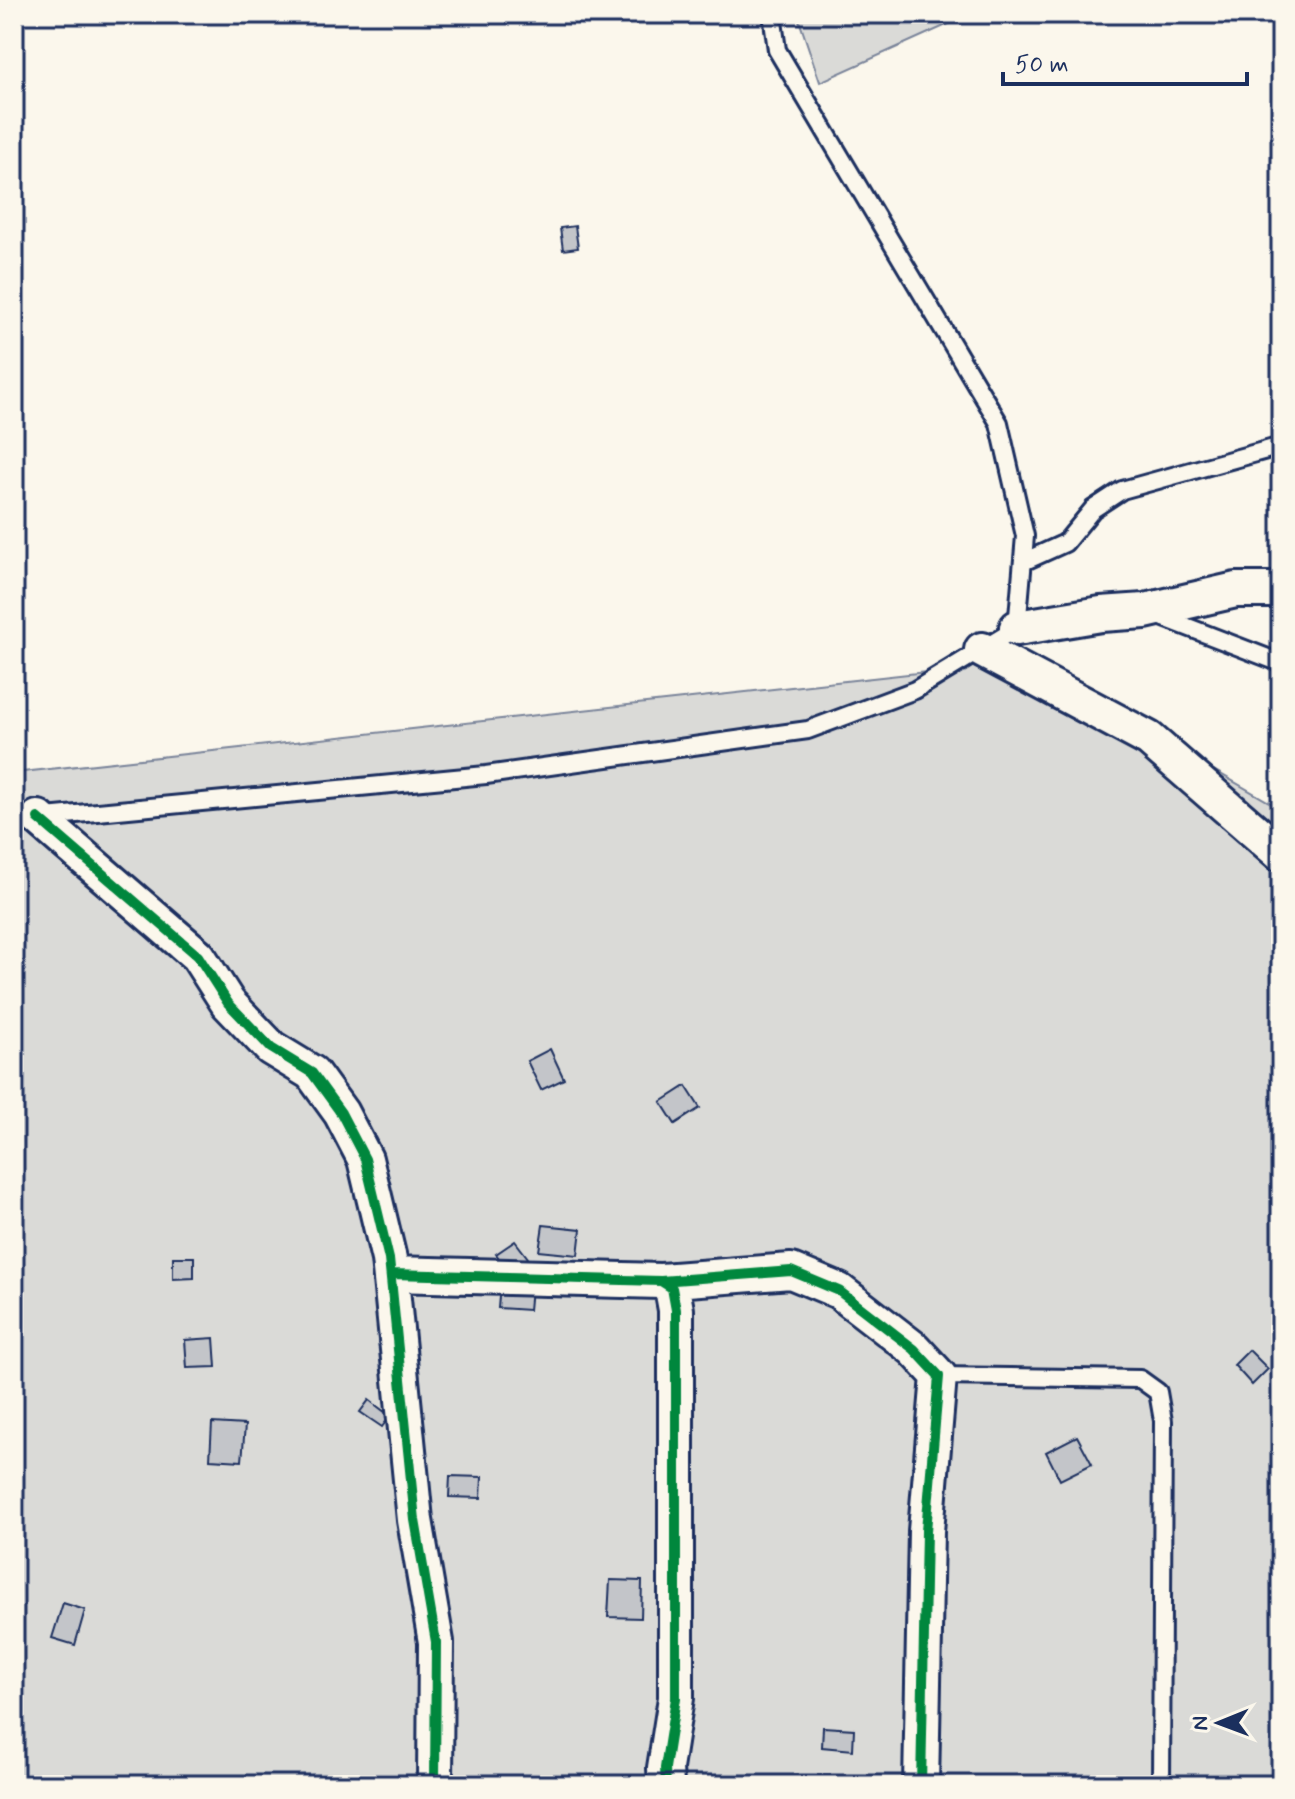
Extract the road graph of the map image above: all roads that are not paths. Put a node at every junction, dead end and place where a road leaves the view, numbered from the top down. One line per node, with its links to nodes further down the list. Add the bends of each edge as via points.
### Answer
1 (772, 14): 3 (lane, via 777,50 999,423 1025,536)
2 (1281, 446): 3 (lane, via 1122,490 1093,509 1065,543)
3 (1023, 562): 6 (lane)
4 (1281, 590): 5 (street, via 1236,590)
5 (1145, 611): 6 (street); 8 (lane)
6 (1017, 628): 7 (lane)
7 (982, 650): 9 (lane, via 915,690 808,730 486,775); 10 (street, via 1149,739)
8 (1281, 663)
9 (26, 819): 11 (street, via 198,956 228,1003 271,1048 312,1073 365,1159)
10 (1281, 854)
11 (391, 1274): 12 (street); 14 (street, via 415,1520 436,1642)
12 (661, 1281): 13 (street, via 791,1271 839,1291 914,1349); 15 (street, via 672,1288 676,1310 676,1698)
13 (939, 1376): 16 (street, via 926,1531); 17 (lane, via 1140,1379 1158,1392 1163,1421)
14 (435, 1785)
15 (666, 1785)
16 (921, 1785)
17 (1161, 1785)

